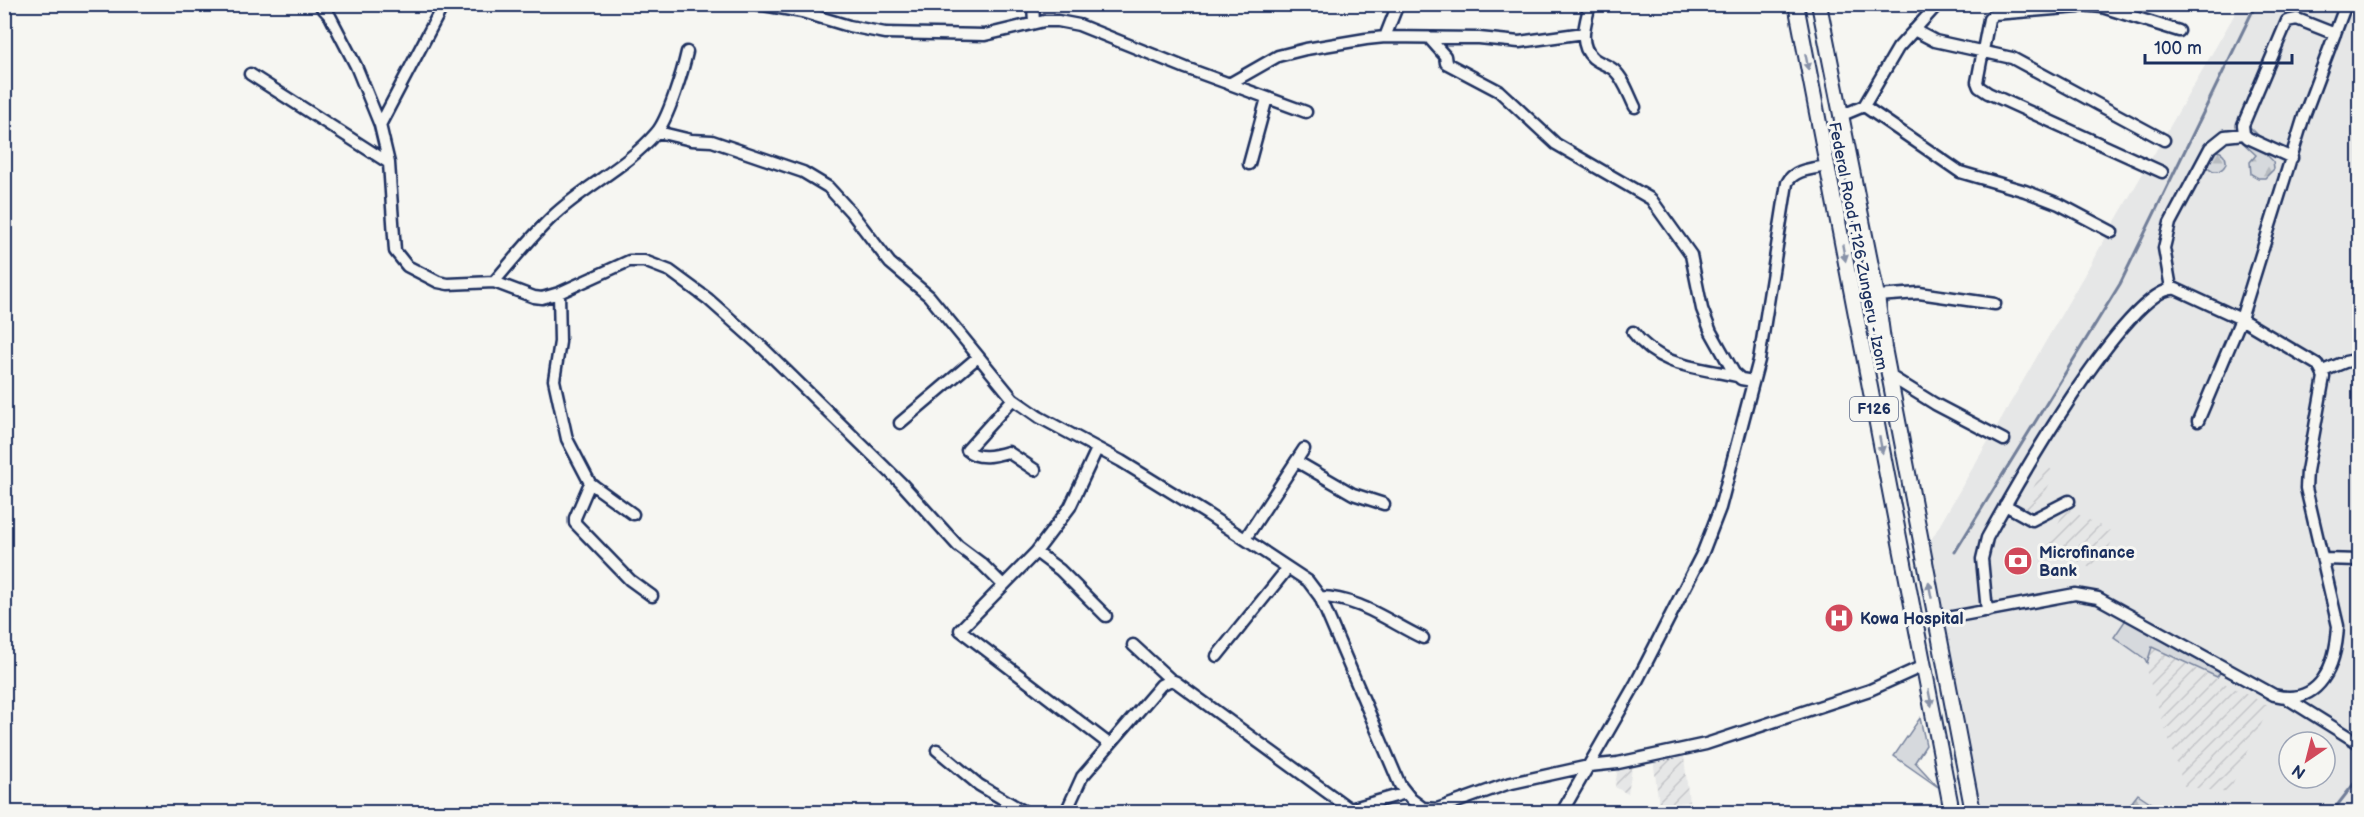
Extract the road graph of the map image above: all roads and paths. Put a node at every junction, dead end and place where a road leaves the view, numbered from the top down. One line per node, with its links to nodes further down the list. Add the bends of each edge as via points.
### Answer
1 (319, 4): 28 (street, via 330,16 356,66)
2 (445, 4): 28 (street)
3 (758, 4): 12 (street, via 885,33 985,35)
4 (1033, 4): 12 (street)
5 (1398, 4): 17 (street)
6 (1590, 4): 15 (street)
7 (1796, 4): 35 (main road, Federal Road F.126 Zungeru - Izom / F126, one-way to 35)
8 (1819, 4): 27 (main road, Federal Road F.126 Zungeru - Izom / F126)
9 (1938, 4): 13 (street)
10 (2346, 4): 16 (street)
11 (2079, 6): 14 (street, via 2102,7); 19 (street, via 1994,14 1989,19)
12 (1034, 23): 22 (street, via 1058,21 1080,25)
13 (1914, 30): 19 (street, via 1935,41); 24 (street, via 1891,58)
14 (2179, 31)
15 (1584, 33): 18 (street, via 1519,42); 25 (street, via 1584,42 1593,58 1615,71)
16 (2335, 34): 30 (street, via 2297,19 2287,21 2243,125); 32 (street)
17 (1385, 37): 18 (street); 22 (street, via 1278,56)
18 (1430, 39): 50 (street, via 1449,66 1498,91 1556,144 1651,199 1690,252 1705,319)
19 (1981, 51): 31 (street, via 2012,58); 36 (street, via 1977,82 1983,90)
20 (687, 52): 29 (street, via 682,75)
21 (250, 74): 33 (street)
22 (1229, 84): 23 (street)
23 (1267, 98): 26 (street); 34 (street)
24 (1864, 106): 27 (street); 37 (street, via 1960,172 2059,204)
25 (1635, 107)
26 (1306, 112)
27 (1840, 116): 41 (main road, Federal Road F.126 Zungeru - Izom / F126)
28 (380, 125): 33 (street)
29 (658, 132): 38 (street, via 552,216); 47 (street, via 712,141 804,171 828,187 890,263 929,296)
30 (2244, 134): 32 (street); 39 (street, via 2224,136 2210,148 2170,223 2164,248)
31 (2164, 140)
32 (2292, 158): 43 (street)
33 (389, 163): 38 (street, via 396,251 400,259 438,282)
34 (1249, 164)
35 (1827, 166): 46 (main road, Federal Road F.126 Zungeru - Izom / F126, one-way to 46); 52 (street, via 1797,172 1787,183)
36 (2162, 172)
37 (2112, 232)
38 (494, 282): 40 (street, via 534,297)
39 (2171, 288): 43 (street); 64 (street, via 2144,305 2120,328 2085,376)
40 (559, 293): 61 (street, via 560,342 554,388 569,444); 71 (street, via 629,261 644,261 670,271 763,348 901,483 958,546)
41 (1877, 296): 42 (street, via 1919,292); 45 (main road, Federal Road F.126 Zungeru - Izom / F126)
42 (1995, 304)
43 (2241, 320): 49 (street); 54 (street)
44 (1633, 332): 50 (street, via 1667,361)
45 (1884, 348): 46 (main road); 51 (main road, Federal Road F.126 Zungeru - Izom / F126)
46 (1862, 351): 80 (main road, Federal Road F.126 Zungeru - Izom / F126, one-way to 80)
47 (978, 357): 53 (street); 55 (street)
48 (2360, 359): 49 (street)
49 (2323, 371): 68 (street, via 2306,488)
50 (1737, 376): 52 (street)
51 (1890, 376): 56 (street); 76 (main road, Federal Road F.126 Zungeru - Izom / F126, one-way to 51)
52 (1753, 381): 86 (street, via 1720,508 1703,552)
53 (1013, 399): 57 (street); 60 (street, via 967,450 981,456 1008,452)
54 (2198, 421)
55 (900, 423)
56 (2004, 440)
57 (1097, 449): 66 (street); 67 (street, via 1070,507)
58 (1304, 449): 59 (street)
59 (1296, 461): 63 (street, via 1353,494); 66 (street)
60 (1035, 470)
61 (590, 483): 65 (street); 72 (street, via 575,523 630,580)
62 (2069, 501): 64 (street, via 2032,520)
63 (1384, 504)
64 (2005, 505): 74 (street, via 1983,549)
65 (633, 514)
66 (1245, 539): 70 (street)
67 (1036, 552): 71 (street); 75 (street)
68 (2323, 559): 69 (street); 82 (street, via 2338,626 2332,664 2316,688)
69 (2360, 560)
70 (1288, 568): 73 (street, via 1308,581); 79 (street)
71 (1003, 585): 83 (street, via 960,630)
72 (652, 596)
73 (1320, 597): 77 (street, via 1360,604); 87 (street)
74 (1987, 611): 76 (street); 82 (street, via 2087,594)
75 (1106, 616)
76 (1936, 620): 92 (main road, Federal Road F.126 Zungeru - Izom / F126)
77 (1423, 638)
78 (1134, 645): 81 (street)
79 (1216, 656)
80 (1923, 666): 86 (street, via 1870,690 1706,744); 91 (main road, Federal Road F.126 Zungeru - Izom / F126, one-way to 91)
81 (1171, 680): 83 (street, via 1161,685); 87 (street, via 1350,808)
82 (2288, 699): 84 (street)
83 (1109, 744): 89 (street, via 1082,777)
84 (2360, 744)
85 (936, 750): 88 (street, via 979,785)
86 (1589, 766): 87 (street, via 1507,784 1437,809 1423,808); 90 (street)
87 (1406, 793)
88 (1025, 813)
89 (1066, 813)
90 (1562, 813)
91 (1952, 813)
92 (1973, 813)

